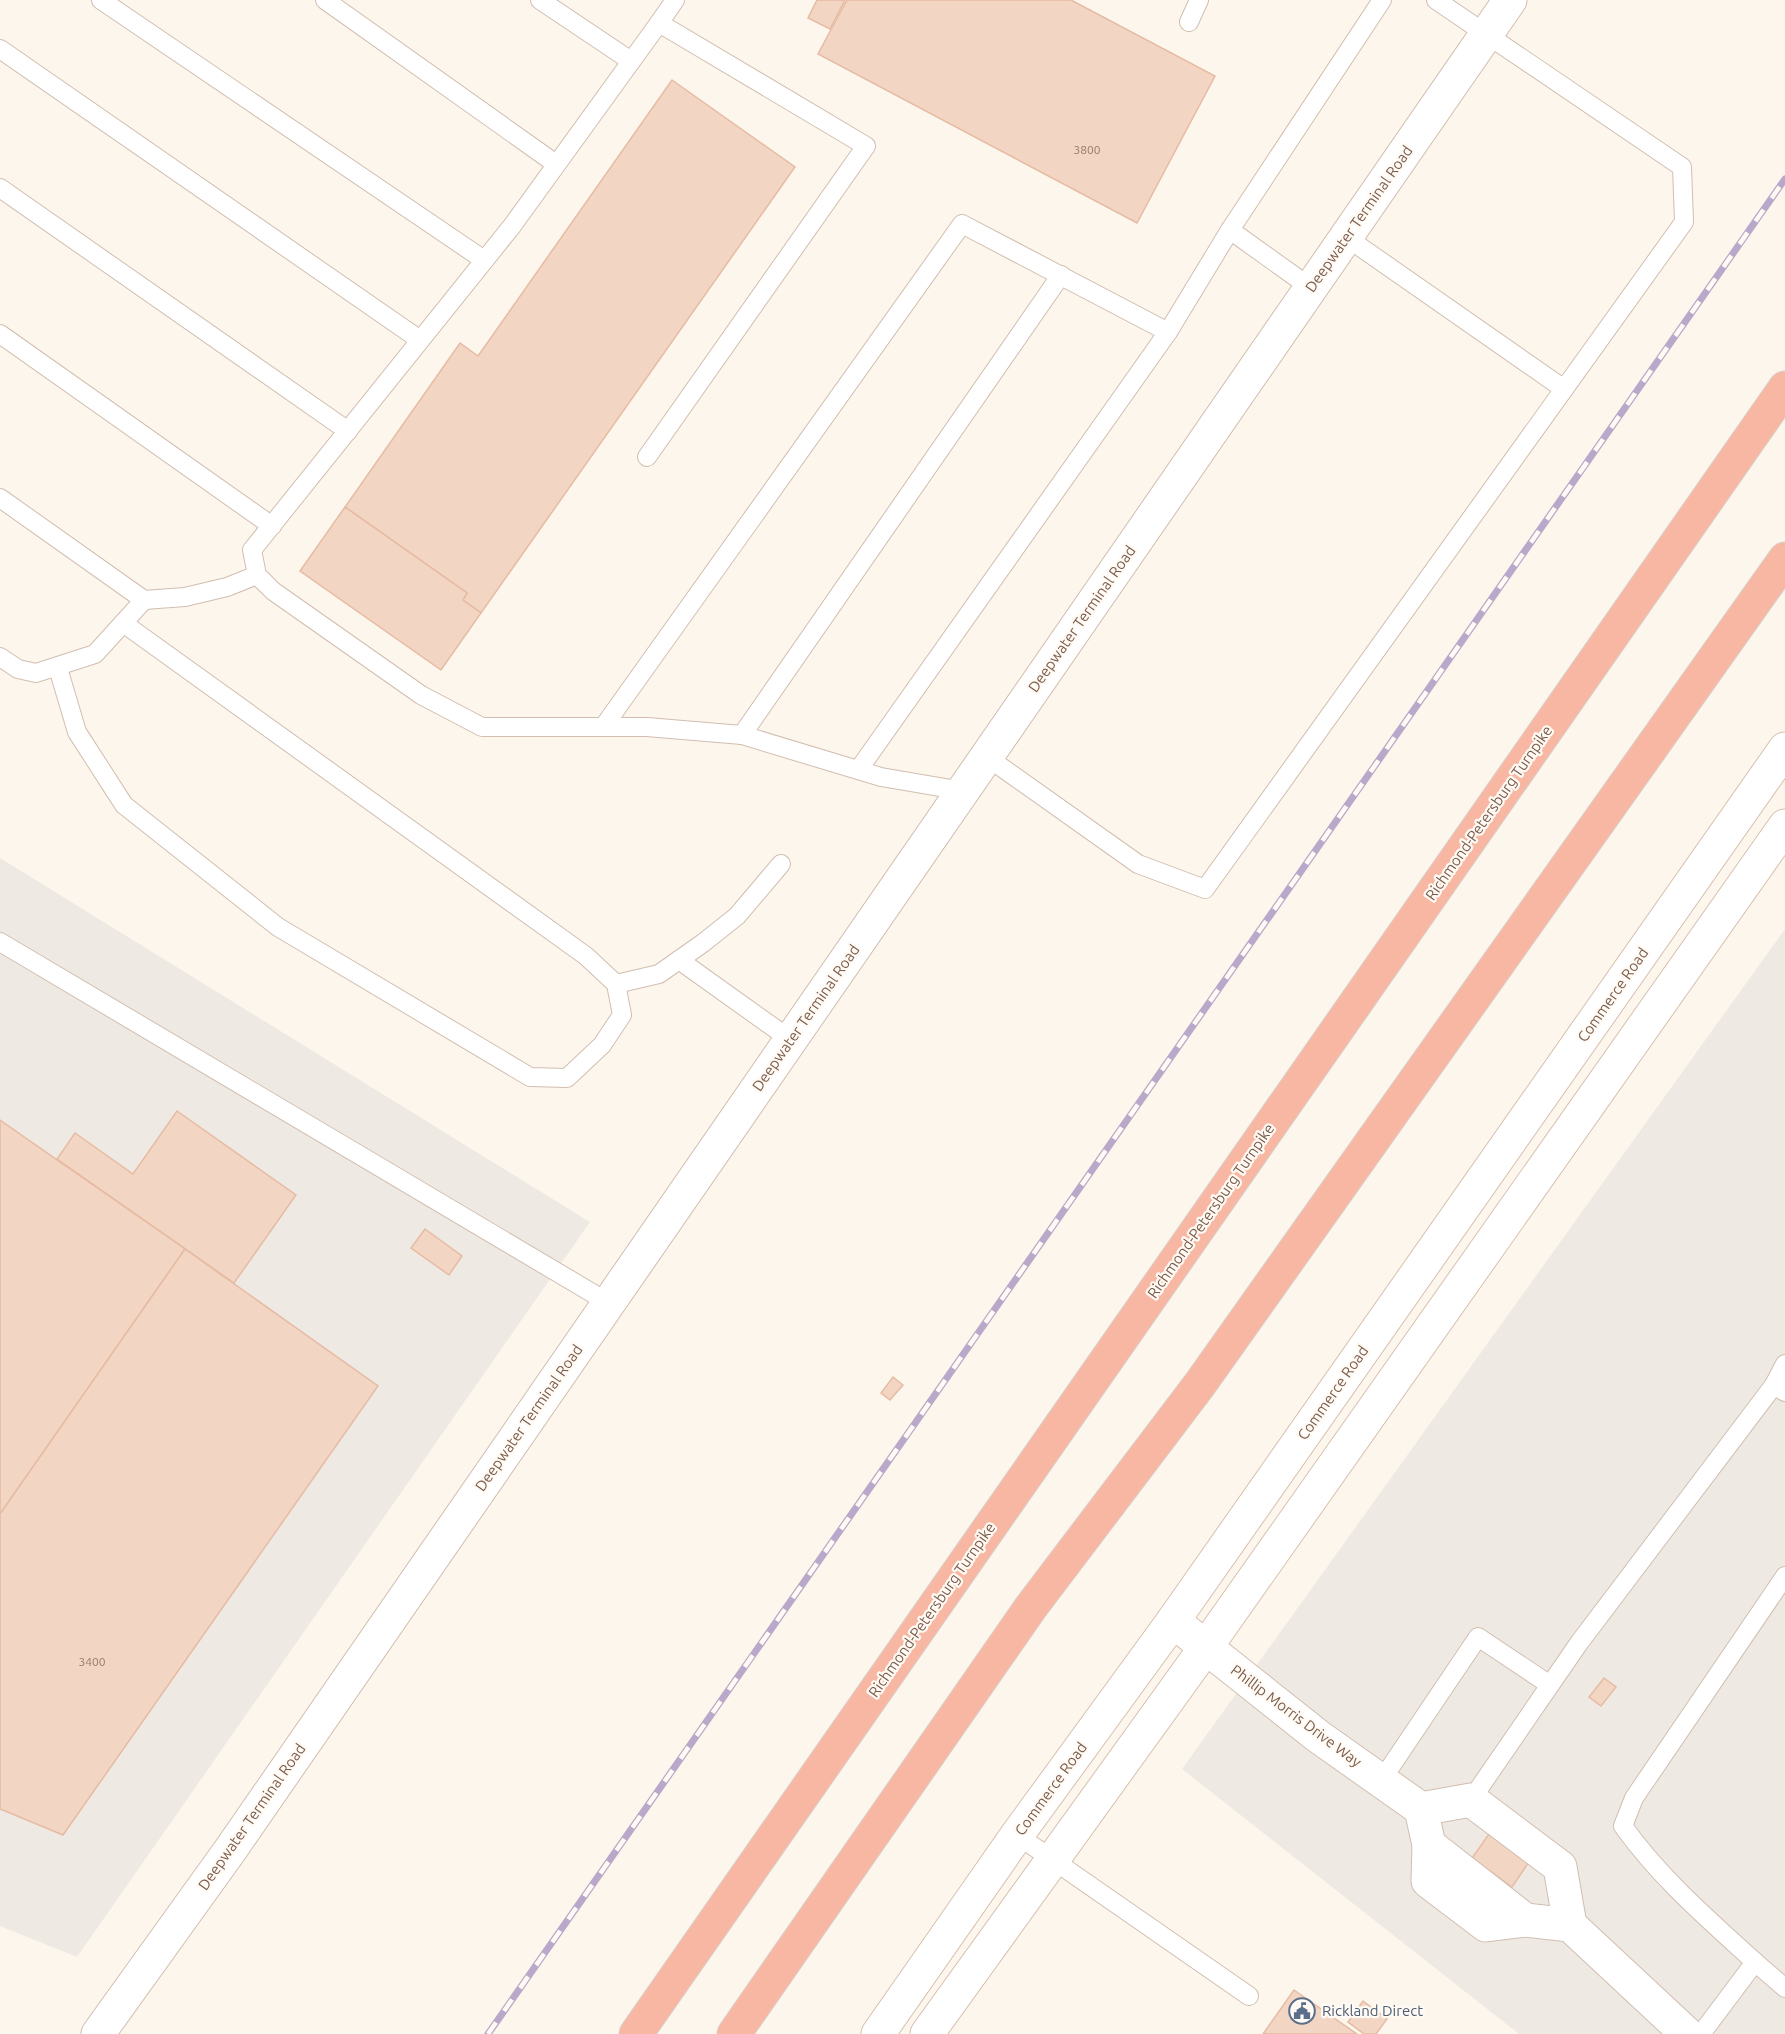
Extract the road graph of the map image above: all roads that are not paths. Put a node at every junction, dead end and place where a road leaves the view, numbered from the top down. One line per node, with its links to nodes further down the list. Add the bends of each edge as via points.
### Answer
1 (101, 0): 18 (lane)
2 (325, 0): 14 (lane)
3 (540, 0): 13 (lane)
4 (675, 0): 10 (lane)
5 (1199, 0): 9 (lane)
6 (1382, 0): 16 (lane)
7 (1436, 0): 11 (lane)
8 (1510, 0): 11 (street, Deepwater Terminal Road)
9 (1189, 22)
10 (659, 23): 13 (lane); 27 (lane, via 866,146)
11 (1487, 34): 17 (street, Deepwater Terminal Road); 25 (lane, via 1682,167 1684,222)
12 (0, 49): 23 (lane)
13 (631, 61): 14 (lane)
14 (556, 164): 18 (lane)
15 (0, 188): 26 (lane)
16 (1230, 230): 20 (lane); 21 (lane)
17 (1346, 237): 20 (street, Deepwater Terminal Road); 25 (lane)
18 (484, 260): 23 (lane)
19 (1061, 275): 21 (lane); 36 (lane, via 962,224); 37 (lane)
20 (1311, 288): 39 (street, Deepwater Terminal Road)
21 (1168, 332): 40 (lane)
22 (0, 334): 29 (lane)
23 (420, 340): 26 (lane)
24 (1785, 388): 65 (highway, Richmond-Petersburg Turnpike)
25 (1564, 389): 39 (lane, via 1206,889 1138,864)
26 (348, 431): 29 (lane)
27 (647, 457)
28 (0, 498): 32 (lane)
29 (272, 526): 31 (lane, via 252,550)
30 (1785, 559): 66 (highway, via 1200,1384 1031,1607)
31 (258, 574): 32 (lane, via 227,587 184,597); 36 (lane, via 273,591 421,695 482,727)
32 (144, 600): 33 (lane)
33 (123, 623): 35 (lane, via 95,654); 46 (lane, via 586,956)
34 (0, 657): 35 (lane, via 18,669 36,673)
35 (58, 668): 46 (lane, via 77,732 124,805 278,927 530,1077 567,1078 602,1045 622,1015)
36 (604, 726): 37 (lane)
37 (742, 735): 40 (lane)
38 (1785, 750): 52 (street, Commerce Road)
39 (987, 757): 41 (street, Deepwater Terminal Road)
40 (859, 769): 41 (lane, via 882,777)
41 (963, 791): 47 (street, Deepwater Terminal Road)
42 (1785, 826): 53 (street)
43 (781, 864): 45 (lane, via 737,916)
44 (0, 942): 48 (lane)
45 (679, 960): 46 (lane, via 659,974); 47 (lane)
46 (616, 984)
47 (791, 1040): 48 (street, Deepwater Terminal Road)
48 (609, 1303): 64 (street, Deepwater Terminal Road, via 231,1850)
49 (1785, 1364): 50 (lane)
50 (1779, 1388): 54 (lane)
51 (1785, 1576): 61 (lane, via 1634,1797 1623,1826 1675,1888)
52 (1173, 1621): 53 (street, Phillip Morris Drive Way); 58 (street, Commerce Road)
53 (1206, 1647): 55 (street, Phillip Morris Drive Way); 59 (street)
54 (1550, 1685): 55 (lane, via 1478,1637); 56 (lane)
55 (1381, 1781): 57 (street, Phillip Morris Drive Way)
56 (1471, 1800): 57 (street); 60 (street, via 1560,1867)
57 (1421, 1809): 60 (street, via 1430,1845 1525,1920)
58 (1017, 1836): 59 (lane); 67 (street, Commerce Road)
59 (1052, 1861): 63 (lane); 68 (street)
60 (1570, 1925): 69 (street)
61 (1755, 1962): 62 (lane); 70 (lane)
62 (1785, 1988)
63 (1249, 1996)
64 (98, 2034)
65 (636, 2034)
66 (734, 2034)
67 (878, 2034)
68 (927, 2034)
69 (1687, 2034)
70 (1701, 2034)

